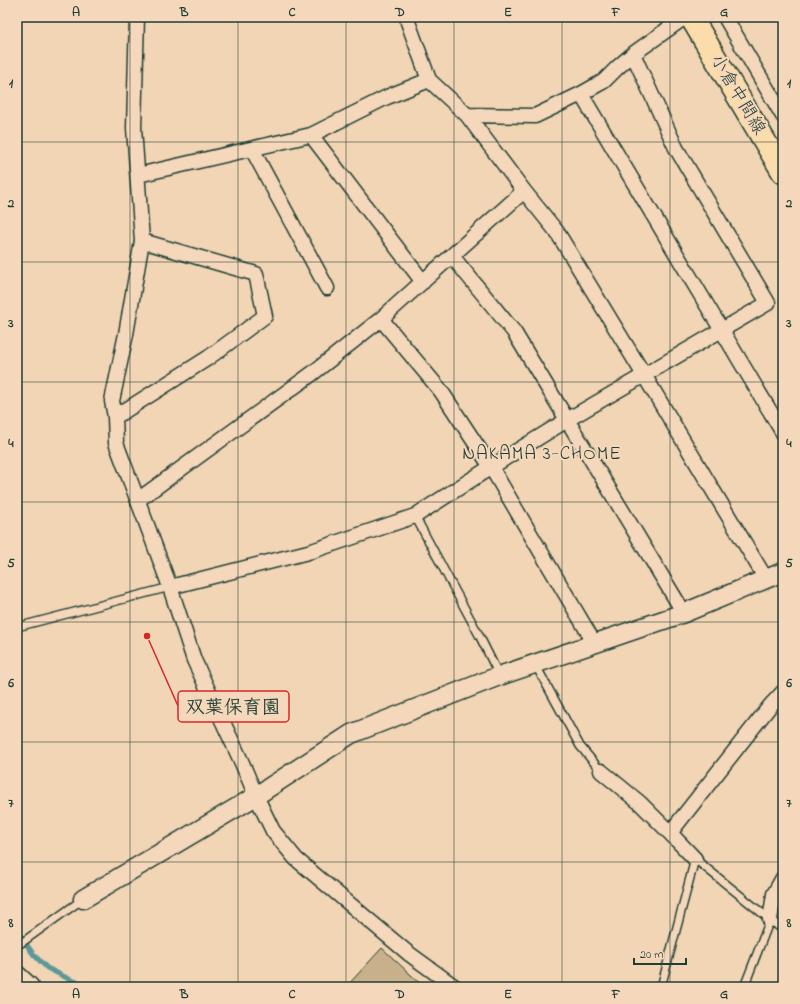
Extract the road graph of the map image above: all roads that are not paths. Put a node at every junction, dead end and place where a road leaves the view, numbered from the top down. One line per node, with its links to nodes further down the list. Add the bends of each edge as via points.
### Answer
1 (137, 17): 14 (street, via 134,128)
2 (408, 17): 7 (street)
3 (685, 17): 6 (street)
4 (691, 17): 13 (main road, 小倉中間線)
5 (725, 17): 10 (street)
6 (633, 54): 8 (street, via 604,81); 21 (street, via 676,148 768,303)
7 (429, 80): 9 (street); 11 (street, via 387,97)
8 (581, 94): 9 (street, via 535,116); 21 (street)
9 (467, 115): 15 (street)
10 (783, 116)
11 (311, 135): 12 (street); 18 (street)
12 (252, 149): 14 (street); 19 (street)
13 (783, 172)
14 (138, 175): 16 (street)
15 (524, 191): 17 (street); 22 (street, via 557,232)
16 (142, 241): 23 (street, via 112,401); 23 (street, via 256,274 265,316 208,358)
17 (452, 256): 18 (street); 24 (street, via 514,332)
18 (423, 282): 20 (street)
19 (327, 288)
20 (381, 319): 26 (street, via 441,390); 27 (street, via 313,373)
21 (721, 330): 22 (street); 25 (street)
22 (644, 375): 24 (street); 30 (street)
23 (115, 417): 27 (street, via 116,443)
24 (567, 420): 26 (street); 32 (street)
25 (783, 433)
26 (491, 467): 28 (street); 34 (street)
27 (138, 500): 31 (street)
28 (415, 516): 31 (street, via 312,551); 36 (lane)
29 (783, 572): 30 (street)
30 (766, 579): 32 (street)
31 (170, 587): 33 (lane); 39 (street, via 194,660)
32 (684, 613): 34 (street)
33 (17, 627)
34 (595, 644): 35 (street)
35 (535, 664): 36 (street); 38 (lane, via 580,746)
36 (499, 676): 39 (street, via 352,734)
37 (783, 692): 40 (street)
38 (601, 771): 40 (street, via 640,803)
39 (256, 796): 43 (street); 49 (street, via 273,831 296,859 408,952)
40 (670, 833): 41 (street)
41 (695, 859): 44 (lane); 50 (lane)
42 (783, 878): 44 (street, via 774,894)
43 (83, 899): 46 (lane)
44 (770, 920): 45 (lane); 51 (lane)
45 (783, 930)
46 (17, 946)
47 (17, 975): 48 (street)
48 (30, 987)
49 (455, 987)
50 (661, 987)
51 (744, 987)

